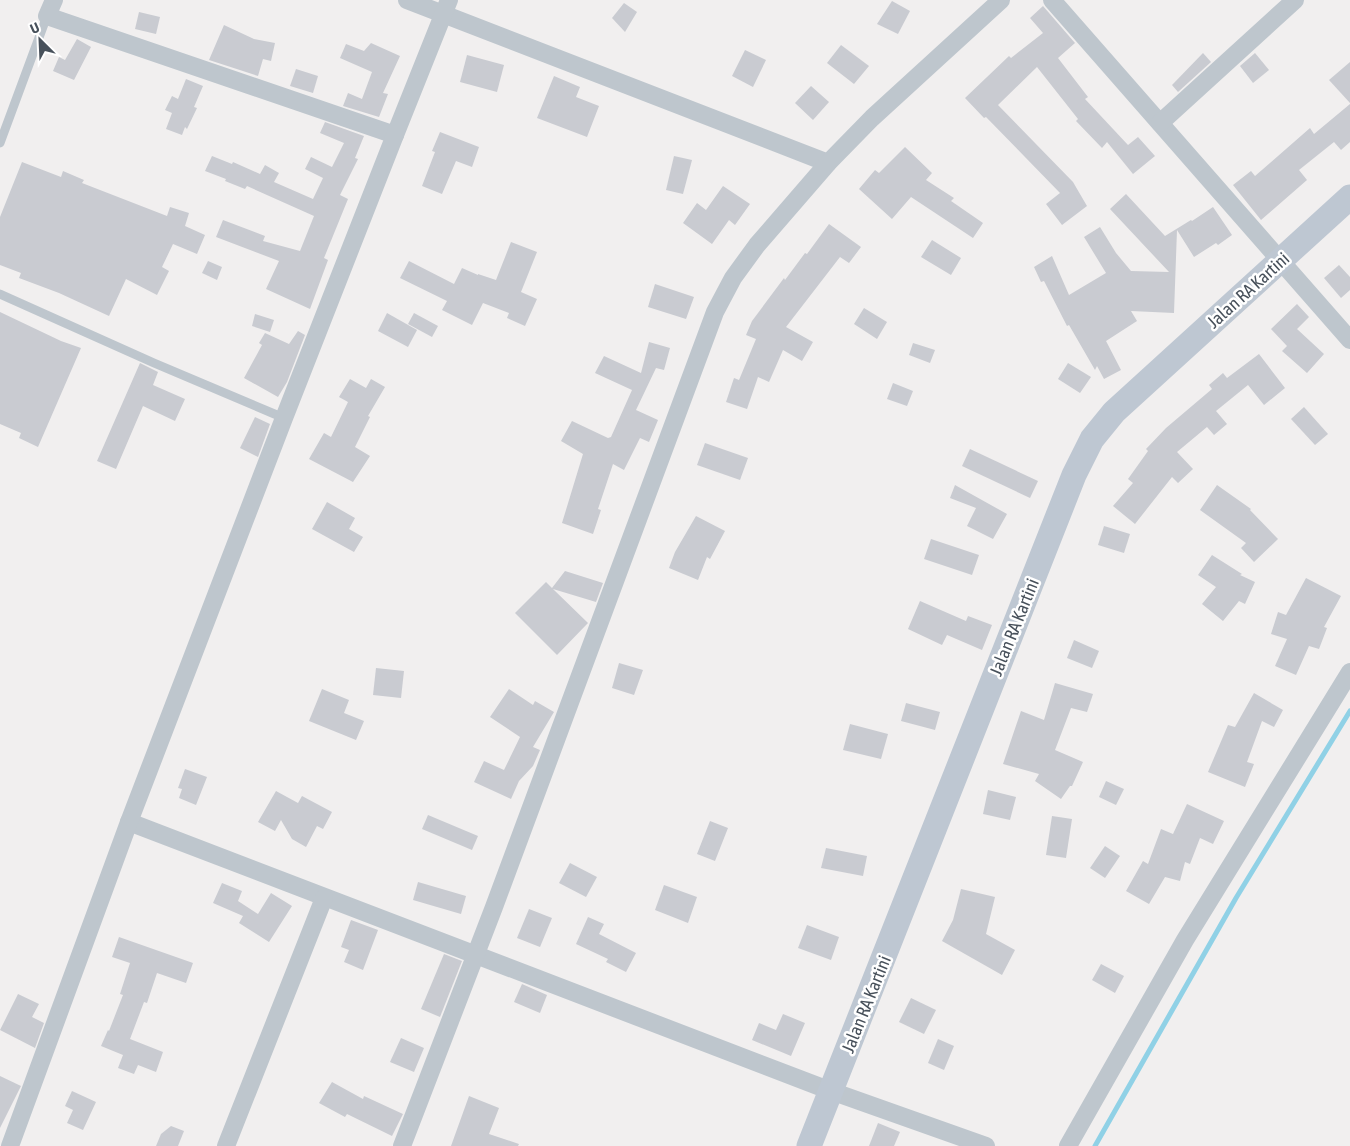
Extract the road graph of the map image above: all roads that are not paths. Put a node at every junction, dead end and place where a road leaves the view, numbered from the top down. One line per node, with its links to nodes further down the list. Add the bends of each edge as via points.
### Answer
1 (408, 0): 5 (street)
2 (1000, 0): 10 (street)
3 (1052, 0): 7 (street)
4 (1295, 0): 7 (street)
5 (446, 7): 8 (street); 10 (street)
6 (50, 8): 8 (street); 9 (lane)
7 (1160, 123): 12 (street)
8 (395, 135): 15 (street)
9 (0, 143)
10 (828, 163): 19 (street, via 757,245 733,278 715,312)
11 (1350, 197): 12 (main road, Jalan RA Kartini)
12 (1281, 260): 14 (street); 20 (main road, Jalan RA Kartini, via 1114,412 1092,439 1074,476)
13 (0, 294): 15 (lane)
14 (1350, 340)
15 (284, 418): 17 (street)
16 (1350, 672): 26 (street, via 1185,940)
17 (128, 822): 18 (street); 21 (street)
18 (324, 898): 19 (street); 22 (street)
19 (475, 955): 20 (street); 23 (street)
20 (831, 1091): 24 (main road, Jalan RA Kartini); 25 (street)
21 (10, 1146)
22 (226, 1146)
23 (402, 1146)
24 (809, 1146)
25 (986, 1146)
26 (1068, 1146)

